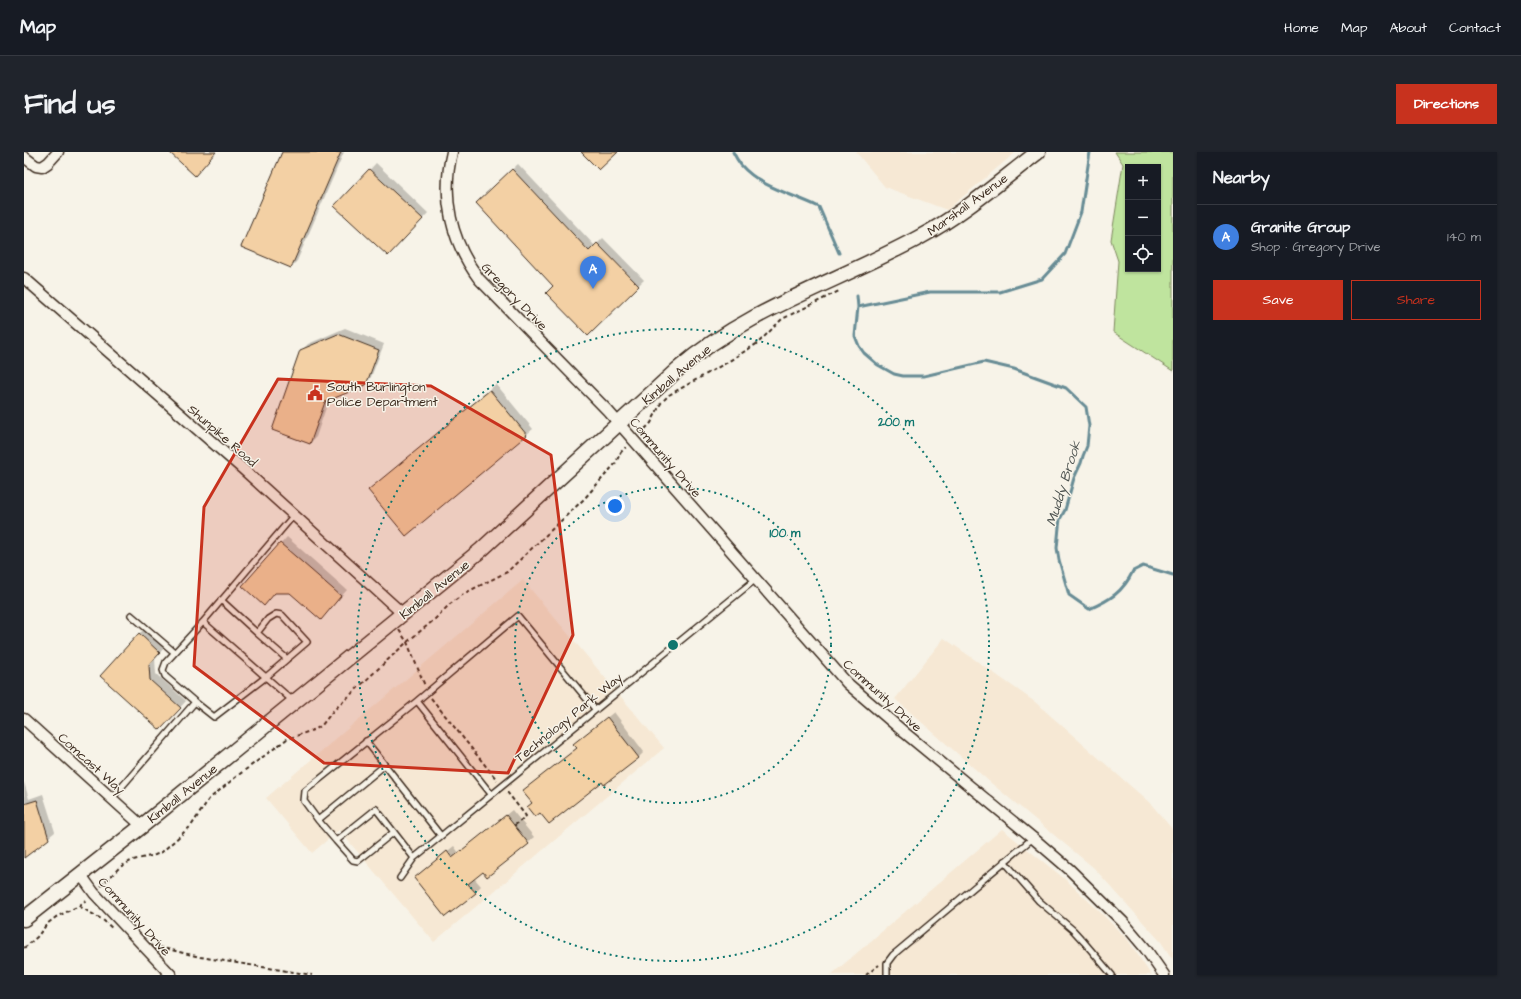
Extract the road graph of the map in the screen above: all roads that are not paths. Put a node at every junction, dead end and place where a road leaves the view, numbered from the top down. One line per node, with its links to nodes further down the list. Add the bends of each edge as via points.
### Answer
1 (58, 152): 4 (street, via 42,167 36,166)
2 (452, 152): 7 (street, Gregory Drive, via 448,204 455,236 465,258 479,279)
3 (1038, 152): 5 (main road, Marshall Avenue, via 939,227)
4 (24, 157)
5 (849, 272): 8 (main road, Kimball Avenue, via 764,312 713,342 689,359)
6 (24, 278): 9 (street, Shunpike Road)
7 (608, 411): 8 (street, Community Drive)
8 (619, 423): 10 (street, Community Drive); 12 (main road, Kimball Avenue, via 506,528)
9 (294, 515): 11 (lane); 12 (street, Shunpike Road)
10 (756, 579): 22 (lane, Technology Park Way); 32 (street, Community Drive, via 830,664 867,701)
11 (221, 600): 14 (lane); 15 (lane)
12 (403, 614): 21 (main road, Kimball Avenue)
13 (130, 615): 16 (lane)
14 (203, 622): 16 (lane); 18 (lane)
15 (257, 632): 17 (lane); 17 (lane, via 268,619 276,614 282,615 307,642)
16 (174, 652): 20 (lane, via 163,670 165,676)
17 (287, 659): 18 (lane)
18 (266, 677): 20 (lane, via 214,717); 21 (lane)
19 (417, 701): 22 (lane, via 518,616); 24 (lane); 26 (lane)
20 (195, 702): 27 (lane)
21 (294, 702): 29 (main road, Kimball Avenue)
22 (595, 709): 26 (lane, Technology Park Way)
23 (24, 719): 27 (street, Comcast Way)
24 (366, 741): 25 (lane); 28 (lane, via 305,791 304,801)
25 (385, 765): 28 (lane); 31 (lane)
26 (491, 794): 31 (lane, Technology Park Way)
27 (112, 798): 29 (street, Comcast Way)
28 (318, 820): 33 (lane)
29 (142, 826): 36 (main road, Kimball Avenue)
30 (394, 832): 33 (lane, via 358,861 353,860); 33 (lane, via 376,809); 34 (lane)
31 (441, 836): 34 (lane, Technology Park Way)
32 (1033, 838): 35 (lane); 42 (street, Community Drive, via 1113,911)
33 (336, 841)
34 (414, 858): 37 (lane, Technology Park Way)
35 (1004, 861): 40 (lane, via 893,955 887,963); 41 (lane, via 1039,901 1073,930)
36 (80, 875): 38 (main road, Kimball Avenue); 39 (street, Community Drive)
37 (400, 878)
38 (24, 919)
39 (171, 975)
40 (887, 975)
41 (1112, 975)
42 (1164, 975)

